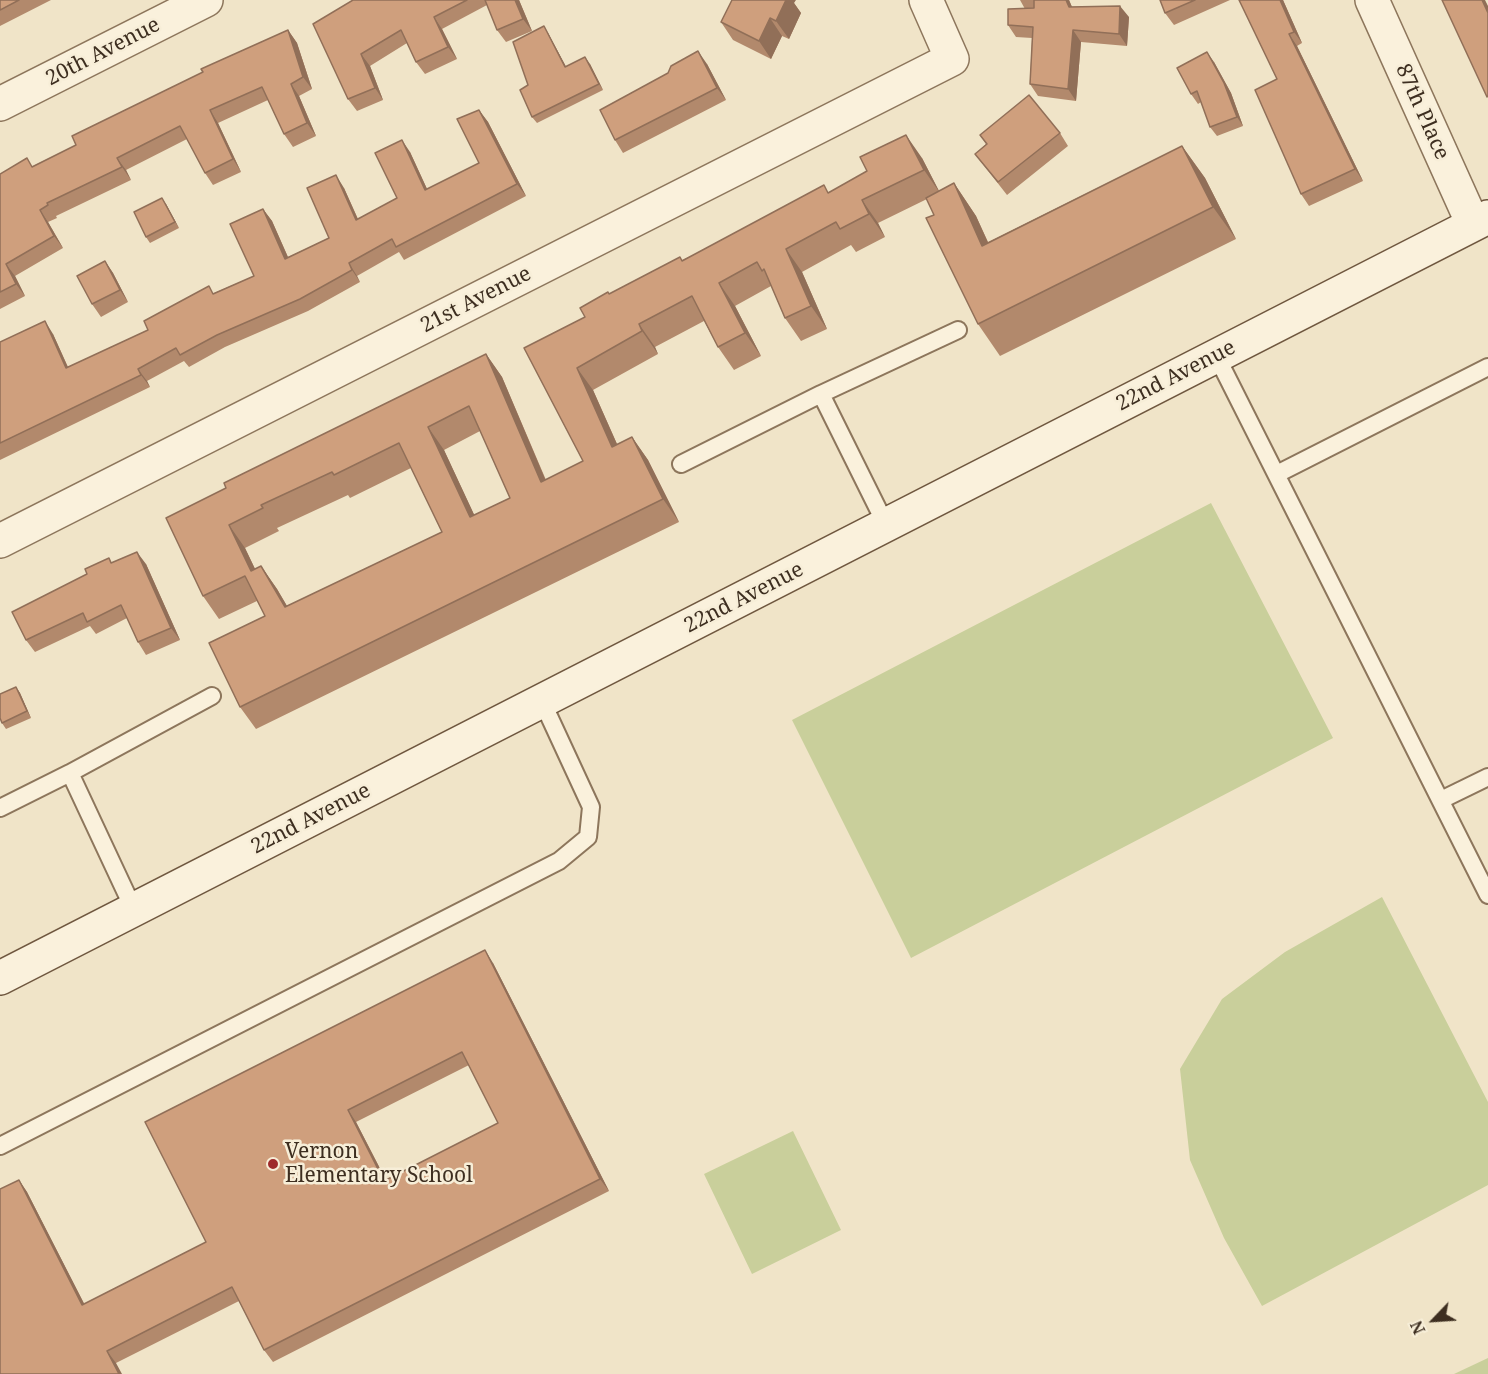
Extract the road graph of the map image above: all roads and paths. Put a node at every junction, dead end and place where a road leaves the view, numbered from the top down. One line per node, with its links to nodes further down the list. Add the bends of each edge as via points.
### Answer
1 (206, 0): 4 (street, 20th Avenue)
2 (926, 0): 13 (street, 21st Avenue, via 952,59)
3 (1372, 0): 5 (street, 87th Place)
4 (0, 104)
5 (1480, 220): 7 (street, 22nd Avenue)
6 (958, 330): 9 (lane)
7 (1216, 355): 11 (lane); 12 (street, 22nd Avenue)
8 (1488, 367): 11 (lane)
9 (821, 394): 10 (lane); 12 (lane)
10 (681, 464)
11 (1277, 474): 18 (lane)
12 (886, 525): 15 (street, 22nd Avenue)
13 (0, 541)
14 (212, 696): 16 (lane)
15 (542, 701): 21 (street, 22nd Avenue); 23 (lane, via 591,807 588,837 559,861)
16 (70, 772): 19 (lane); 21 (lane)
17 (1488, 777): 18 (lane)
18 (1441, 801): 20 (lane)
19 (0, 808)
20 (1488, 895)
21 (134, 910): 22 (street, 22nd Avenue)
22 (0, 978)
23 (0, 1146)

